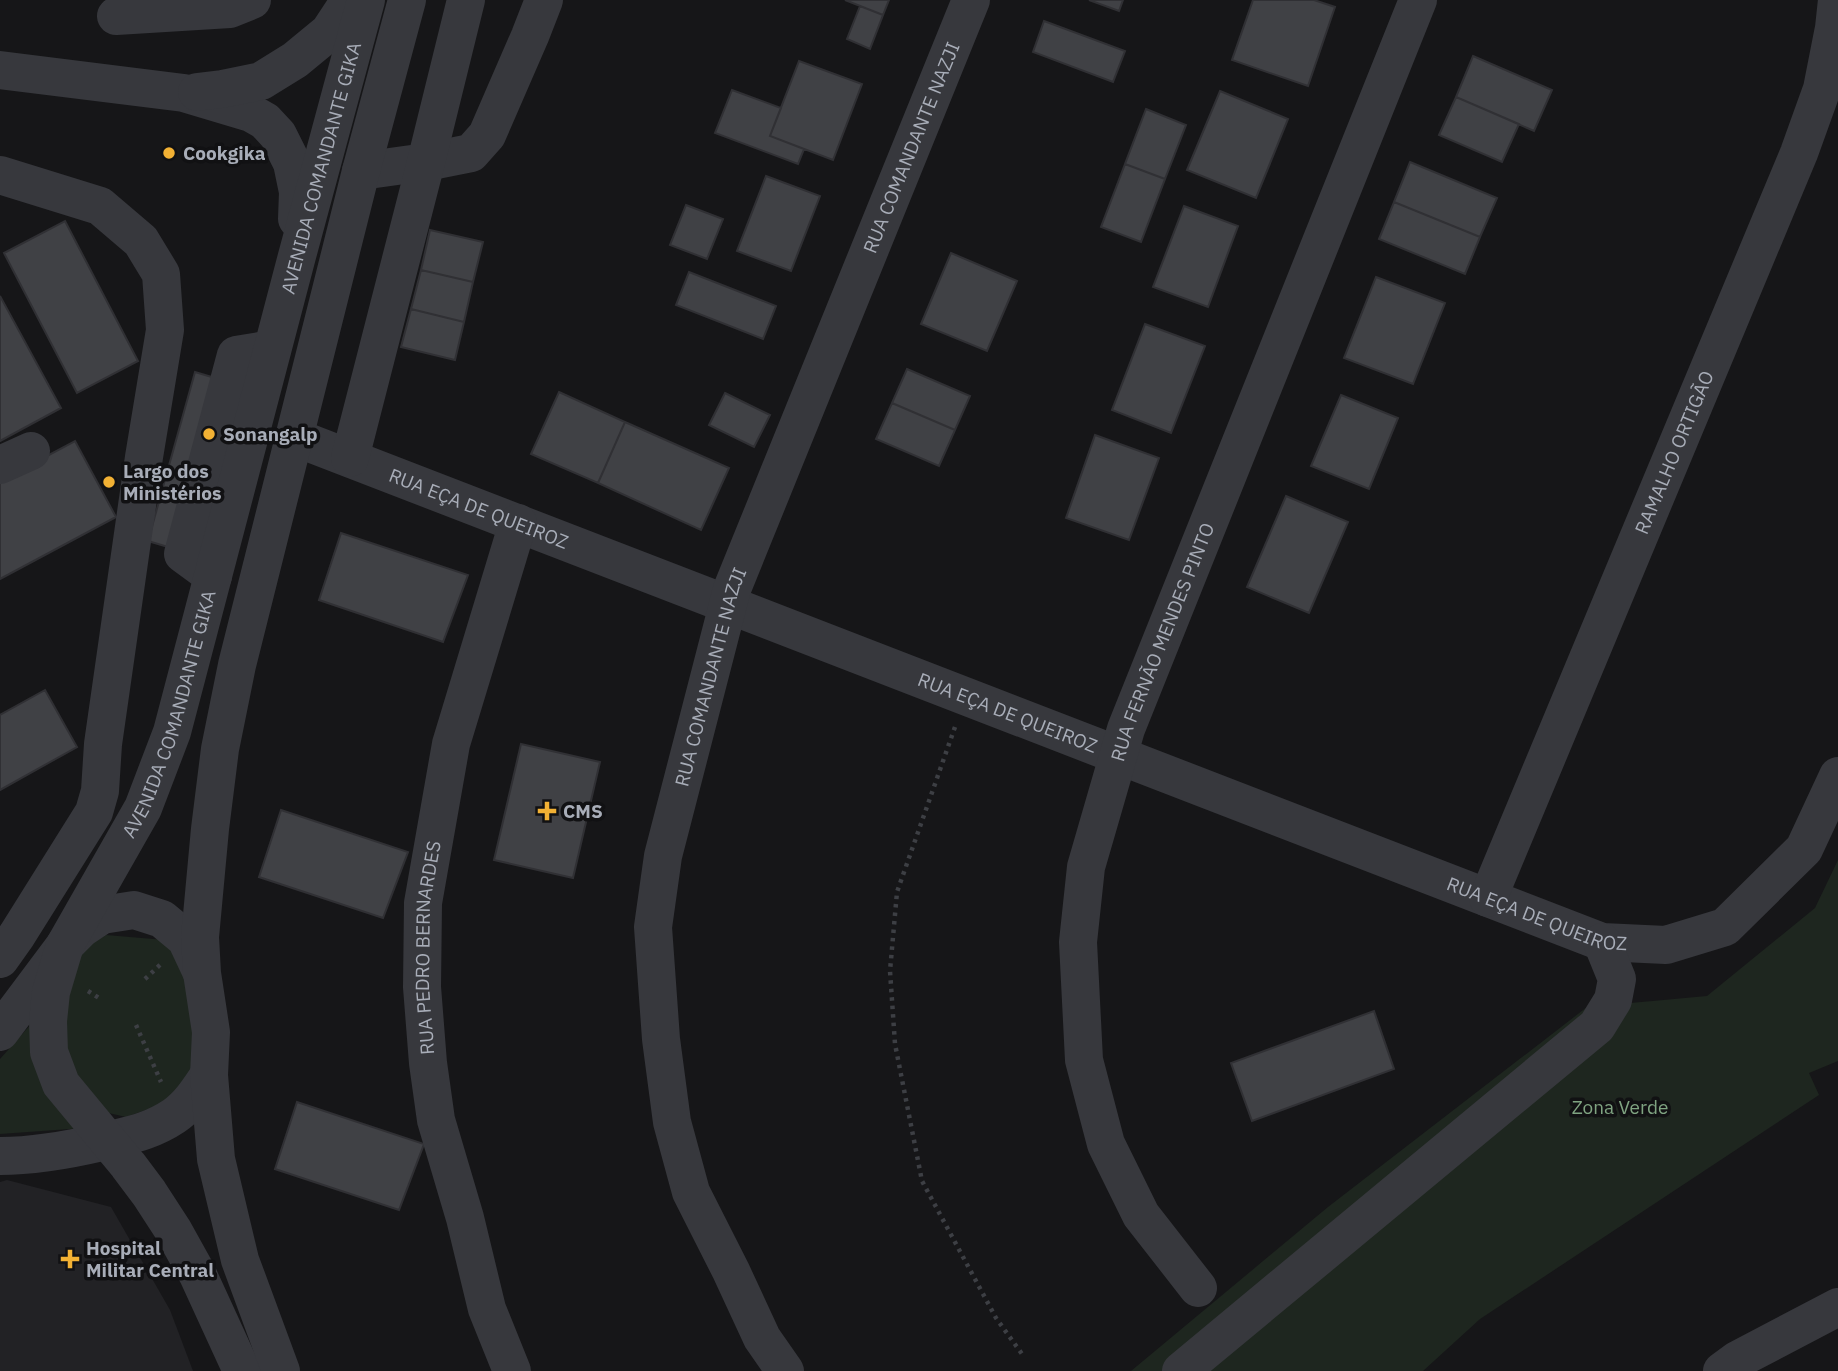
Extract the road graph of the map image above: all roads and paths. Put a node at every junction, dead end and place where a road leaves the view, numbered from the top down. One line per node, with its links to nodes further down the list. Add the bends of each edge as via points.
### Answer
1 (252, 0): 10 (street, via 230,9)
2 (350, 0): 12 (street, via 329,32 261,80)
3 (366, 0): 16 (street, AVENIDA COMANDANTE GIKA)
4 (407, 0): 14 (street, AVENIDA COMANDANTE GIKA)
5 (466, 0): 13 (street)
6 (544, 0): 13 (street, via 487,135 471,153)
7 (971, 0): 20 (street, RUA COMANDANTE NAZJI)
8 (1418, 0): 22 (street, RUA FERNÃO MENDES PINTO)
9 (1837, 0): 24 (street, RAMALHO ORTIGÃO, via 1822,89 1799,153)
10 (116, 16)
11 (0, 70): 12 (street)
12 (184, 93): 16 (street, via 251,113 278,135 292,163 298,191)
13 (426, 162): 14 (street); 18 (street)
14 (361, 171): 17 (street, AVENIDA COMANDANTE GIKA)
15 (0, 175): 27 (street, via 100,206 141,240 161,274 165,330 103,744 100,792 94,812)
16 (297, 256): 26 (street, AVENIDA COMANDANTE GIKA, via 172,732 143,808)
17 (294, 437): 18 (street, RUA EÇA DE QUEIROZ); 28 (street, AVENIDA COMANDANTE GIKA, via 220,749 200,937)
18 (350, 458): 19 (street, RUA EÇA DE QUEIROZ)
19 (518, 523): 20 (street, RUA EÇA DE QUEIROZ); 40 (street, RUA PEDRO BERNARDES, via 451,744 424,903 422,987 436,1121 487,1310)
20 (727, 604): 21 (street, RUA EÇA DE QUEIROZ); 41 (street, RUA COMANDANTE NAZJI, via 663,856 653,939 671,1122 691,1192 762,1338)
21 (966, 696): 22 (street, RUA EÇA DE QUEIROZ); 37 (path, via 897,892 890,971 895,1044 922,1181 996,1318)
22 (1118, 755): 24 (street, RUA EÇA DE QUEIROZ); 35 (street, RUA FERNÃO MENDES PINTO, via 1086,867 1078,942 1084,1059 1106,1144 1135,1204)
23 (1838, 776): 25 (street, RUA EÇA DE QUEIROZ, via 1804,849 1725,927 1666,945)
24 (1488, 898): 25 (street, RUA EÇA DE QUEIROZ)
25 (1602, 943): 42 (street, via 1617,978 1613,1000 1597,1026)
26 (65, 945): 28 (street, via 102,915 134,910 162,919 186,939); 30 (street); 33 (street, AVENIDA COMANDANTE GIKA, via 51,992 49,1052 61,1084)
27 (0, 959)
28 (202, 972): 31 (street, AVENIDA COMANDANTE GIKA, via 211,1032)
29 (136, 1025): 32 (path)
30 (0, 1032)
31 (209, 1076): 32 (street); 39 (street, AVENIDA COMANDANTE GIKA, via 216,1158 240,1261)
32 (175, 1115): 33 (street, via 145,1131)
33 (107, 1141): 34 (street, via 46,1154); 38 (street, AVENIDA COMANDANTE GIKA, via 173,1230)
34 (0, 1156)
35 (1198, 1288)
36 (1838, 1307): 43 (street)
37 (1023, 1354)
38 (242, 1371)
39 (281, 1371)
40 (512, 1371)
41 (785, 1371)
42 (1181, 1371)
43 (1723, 1371)

